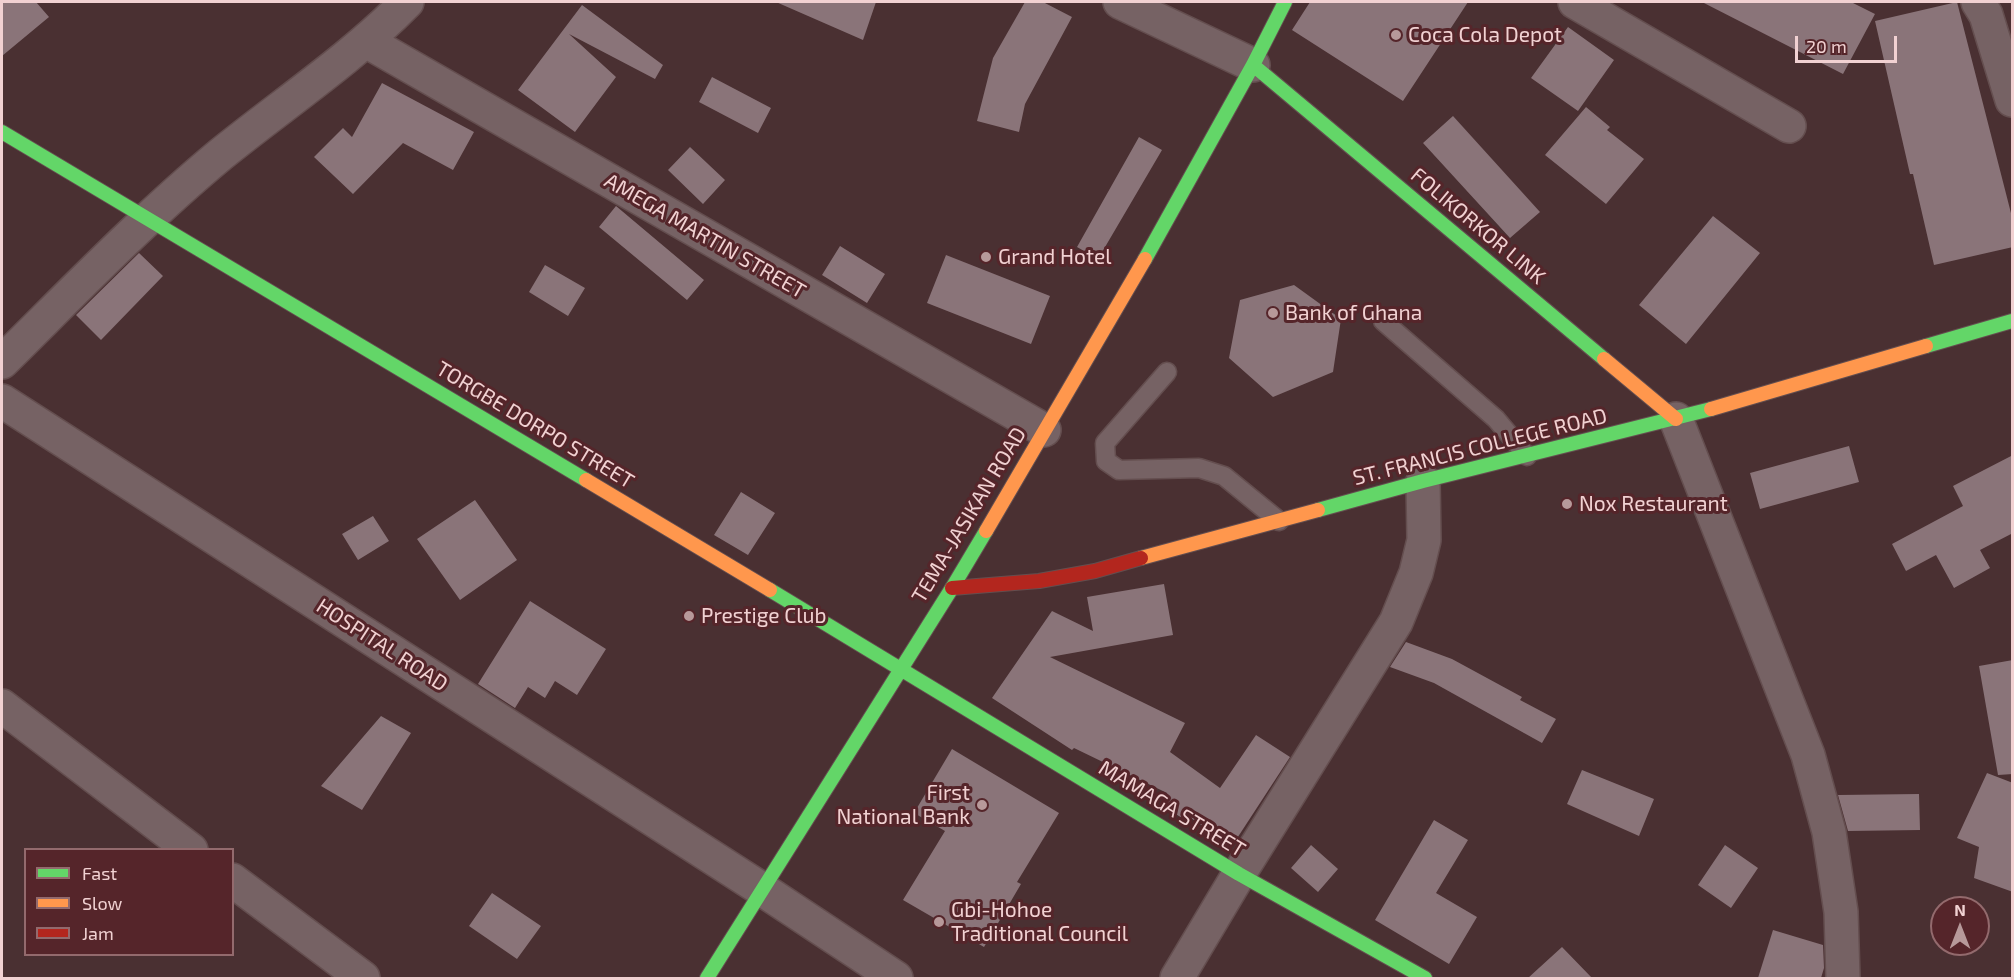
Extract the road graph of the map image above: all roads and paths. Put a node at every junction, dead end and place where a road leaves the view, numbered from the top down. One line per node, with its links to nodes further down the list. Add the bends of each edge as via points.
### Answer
1 (407, 2): 6 (street)
2 (1120, 2): 7 (street)
3 (1285, 2): 7 (main road, TEMA-JASIKAN ROAD)
4 (1575, 2): 9 (street)
5 (1978, 2): 8 (street, via 1986,15)
6 (366, 41): 11 (street, via 219,156); 18 (street, AMEGA MARTIN STREET)
7 (1253, 65): 17 (main road, FOLIKORKOR LINK); 18 (main road, TEMA-JASIKAN ROAD)
8 (2013, 100)
9 (1789, 126)
10 (2, 132): 11 (main road, TORGBE DORPO STREET)
11 (148, 219): 14 (street); 23 (main road, TORGBE DORPO STREET)
12 (1383, 321): 19 (lane, via 1497,419)
13 (2013, 321): 17 (main road, ST. FRANCIS COLLEGE ROAD)
14 (2, 362)
15 (1167, 372): 21 (lane, via 1105,443 1106,461 1119,470 1199,468 1224,476)
16 (2, 401): 28 (street, HOSPITAL ROAD)
17 (1676, 419): 19 (main road, ST. FRANCIS COLLEGE ROAD); 34 (street, via 1808,755 1829,832 1841,912)
18 (1044, 430): 22 (main road, TEMA-JASIKAN ROAD)
19 (1527, 456): 20 (main road, ST. FRANCIS COLLEGE ROAD)
20 (1423, 482): 21 (main road, ST. FRANCIS COLLEGE ROAD); 26 (street, via 1425,540 1396,622)
21 (1279, 521): 22 (main road, ST. FRANCIS COLLEGE ROAD, via 1095,571 1039,581)
22 (952, 588): 23 (main road, TEMA-JASIKAN ROAD)
23 (901, 668): 26 (main road, MAMAGA STREET); 28 (main road, TEMA-JASIKAN ROAD)
24 (2, 706): 25 (street)
25 (190, 848)
26 (1239, 874): 32 (street); 33 (main road, MAMAGA STREET)
27 (234, 881): 29 (street)
28 (763, 890): 30 (main road, TEMA-JASIKAN ROAD); 31 (street, HOSPITAL ROAD)
29 (363, 978)
30 (707, 978)
31 (896, 978)
32 (1177, 978)
33 (1425, 978)
34 (1843, 978)

